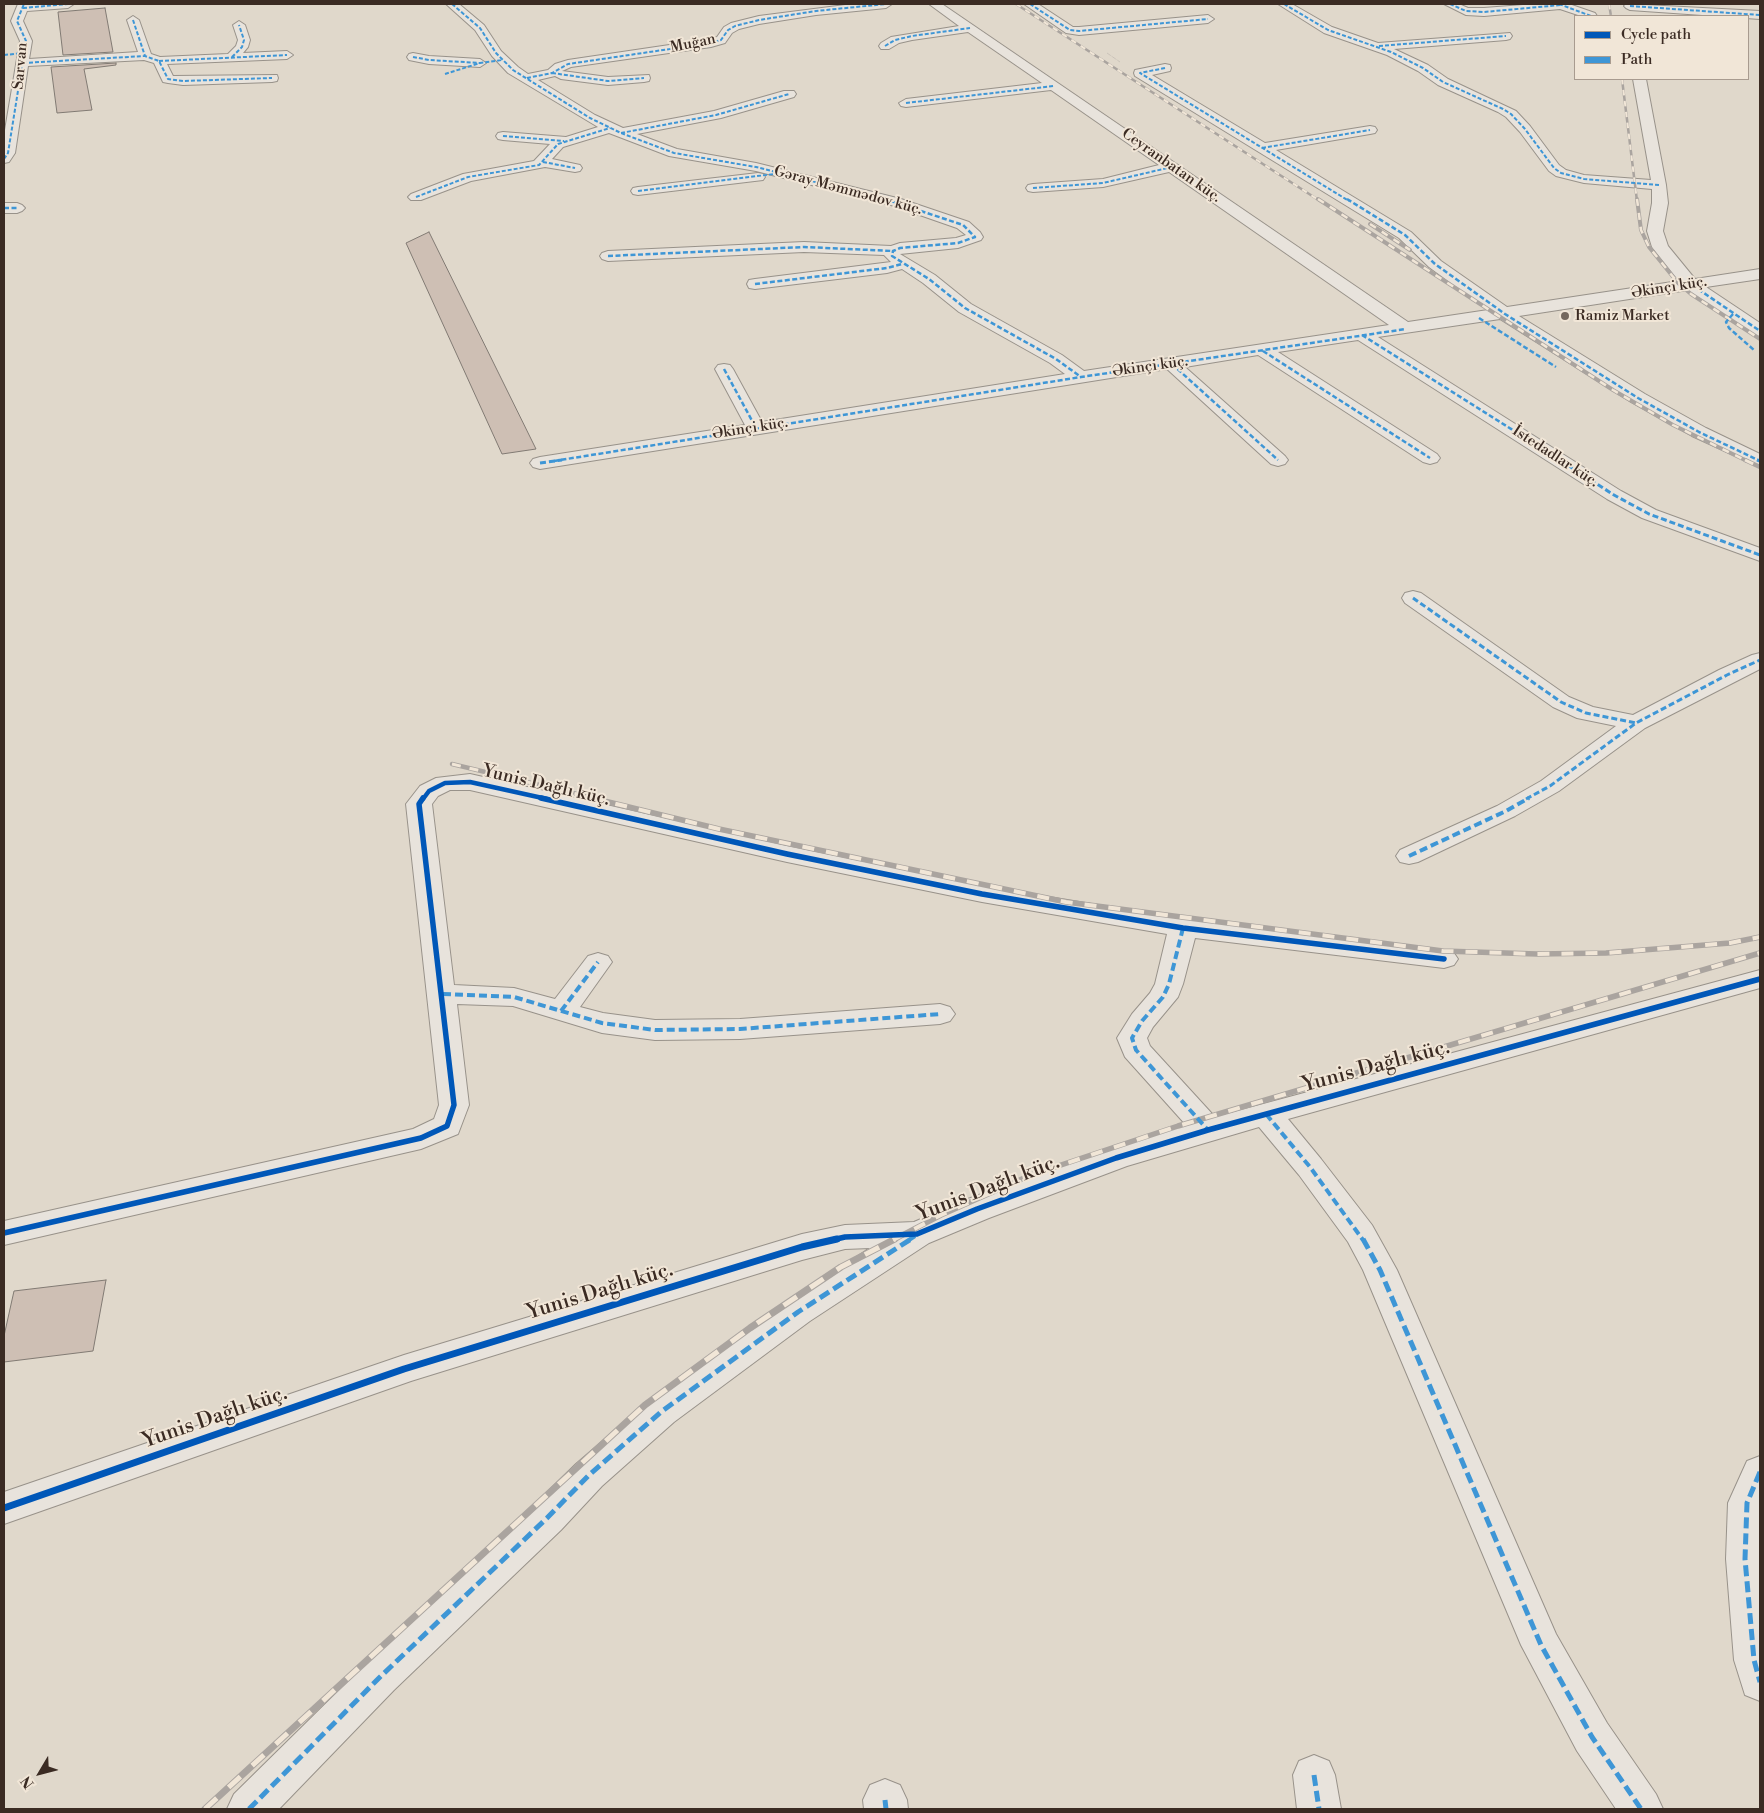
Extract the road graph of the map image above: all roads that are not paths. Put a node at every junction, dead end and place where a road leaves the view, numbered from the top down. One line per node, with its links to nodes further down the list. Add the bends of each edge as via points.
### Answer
1 (68, 4): 9 (street)
2 (452, 4): 26 (street, Gəray Məmmədov küç., via 480,28)
3 (886, 4): 30 (street, Muğan, via 759,20 735,26 721,40 711,43 568,64)
4 (935, 4): 16 (street, Ceyranbatan küç.)
5 (1030, 4): 13 (street, via 1070,30 1079,32)
6 (1284, 4): 19 (street, via 1336,34)
7 (1450, 4): 8 (street, via 1466,11 1484,12)
8 (1560, 4): 11 (street)
9 (24, 6): 25 (street, Sarvan, via 17,21 26,41)
10 (1630, 9): 12 (street)
11 (1588, 15)
12 (1760, 15)
13 (1208, 19)
14 (133, 20): 21 (street)
15 (239, 24): 23 (street, via 244,40)
16 (970, 28): 18 (street, via 912,36); 36 (street, Ceyranbatan küç.)
17 (1506, 36): 19 (street)
18 (885, 46)
19 (1377, 47): 49 (street, via 1409,60 1444,82 1511,114 1561,173 1584,179)
20 (4, 55): 25 (street)
21 (145, 56): 25 (street); 27 (street)
22 (287, 56): 23 (street)
23 (232, 57): 27 (street)
24 (413, 57): 28 (street)
25 (24, 58): 44 (street, Sarvan, via 8,152)
26 (502, 60): 28 (street); 33 (street, Gəray Məmmədov küç.)
27 (159, 61): 32 (street, via 168,79 174,81)
28 (480, 64): 31 (street)
29 (1165, 68): 43 (street, via 1140,73)
30 (552, 73): 33 (street, Muğan); 34 (street, via 608,81)
31 (445, 74)
32 (272, 78)
33 (527, 78): 40 (street, Gəray Məmmədov küç.)
34 (644, 78)
35 (1640, 80): 49 (street)
36 (1054, 86): 38 (street); 46 (street, Ceyranbatan küç.)
37 (789, 94): 40 (street, via 716,115)
38 (906, 103)
39 (1370, 130): 43 (street)
40 (616, 131): 42 (street); 48 (street, Gəray Məmmədov küç., via 674,152)
41 (503, 136): 42 (street)
42 (564, 141): 45 (street)
43 (1262, 148): 58 (street, via 1405,235 1435,264)
44 (4, 159)
45 (543, 162): 47 (street); 52 (street, via 529,168 468,177)
46 (1172, 167): 50 (street, via 1103,183); 61 (street, Ceyranbatan küç.)
47 (575, 168)
48 (779, 173): 51 (street); 54 (street, Gəray Məmmədov küç., via 925,211 963,225 975,237 958,243 900,248)
49 (1659, 185): 57 (street, via 1660,204 1655,232 1668,259)
50 (1033, 188)
51 (638, 191)
52 (416, 197)
53 (608, 256): 54 (street, via 804,247)
54 (898, 258): 56 (street, via 887,268); 69 (street, via 965,308)
55 (1760, 274): 57 (street, Əkinçi küç.)
56 (755, 284)
57 (1692, 284): 58 (street, Əkinçi küç.); 59 (street)
58 (1505, 314): 60 (street, Əkinçi küç.); 73 (street, via 1638,398)
59 (1733, 314): 62 (street); 64 (street, via 1726,322 1729,328)
60 (1479, 318): 61 (street, Əkinçi küç.); 67 (street)
61 (1406, 329): 63 (street, Əkinçi küç.)
62 (1760, 332)
63 (1362, 335): 65 (street, Əkinçi küç.); 75 (street, İstedadlar küç., via 1614,495 1649,514)
64 (1754, 350)
65 (1263, 351): 66 (street, Əkinçi küç.); 71 (street)
66 (1172, 364): 69 (street, Əkinçi küç.); 72 (street)
67 (1556, 367)
68 (724, 369): 70 (street)
69 (1081, 377): 70 (street, Əkinçi küç.)
70 (756, 428): 74 (street, Əkinçi küç.)
71 (1430, 458)
72 (1278, 460)
73 (1760, 462)
74 (540, 463)
75 (1760, 555)
76 (1413, 598): 78 (street, via 1561,702 1586,713)
77 (1760, 660): 78 (street)
78 (1636, 723): 79 (street, via 1550,786 1506,811)
79 (1409, 856)
80 (1183, 928): 81 (street, Yunis Dağlı küç.); 84 (street, Yunis Dağlı küç., via 982,894 787,854 470,782 445,783 429,791 419,804); 88 (street, via 1170,984 1132,1038 1136,1050)
81 (1444, 959)
82 (598, 962): 85 (street)
83 (1760, 979): 87 (street, Yunis Dağlı küç.)
84 (443, 994): 85 (street, via 514,997); 89 (street, Yunis Dağlı küç., via 454,1105 447,1126 421,1138)
85 (561, 1011): 86 (street, via 602,1023 655,1030 740,1029)
86 (940, 1014)
87 (1266, 1114): 88 (street, Yunis Dağlı küç.); 95 (street, via 1310,1166 1360,1234 1380,1270 1541,1645 1592,1737)
88 (1208, 1130): 90 (street, Yunis Dağlı küç., via 1116,1158)
89 (4, 1233)
90 (917, 1234): 92 (street, Yunis Dağlı küç., via 868,1234 802,1247 404,1369); 94 (street, via 798,1312 661,1412 589,1475 380,1677)
91 (1760, 1472): 93 (street, via 1747,1503 1744,1560 1754,1660)
92 (4, 1508)
93 (1760, 1682)
94 (250, 1809)
95 (1640, 1809)

